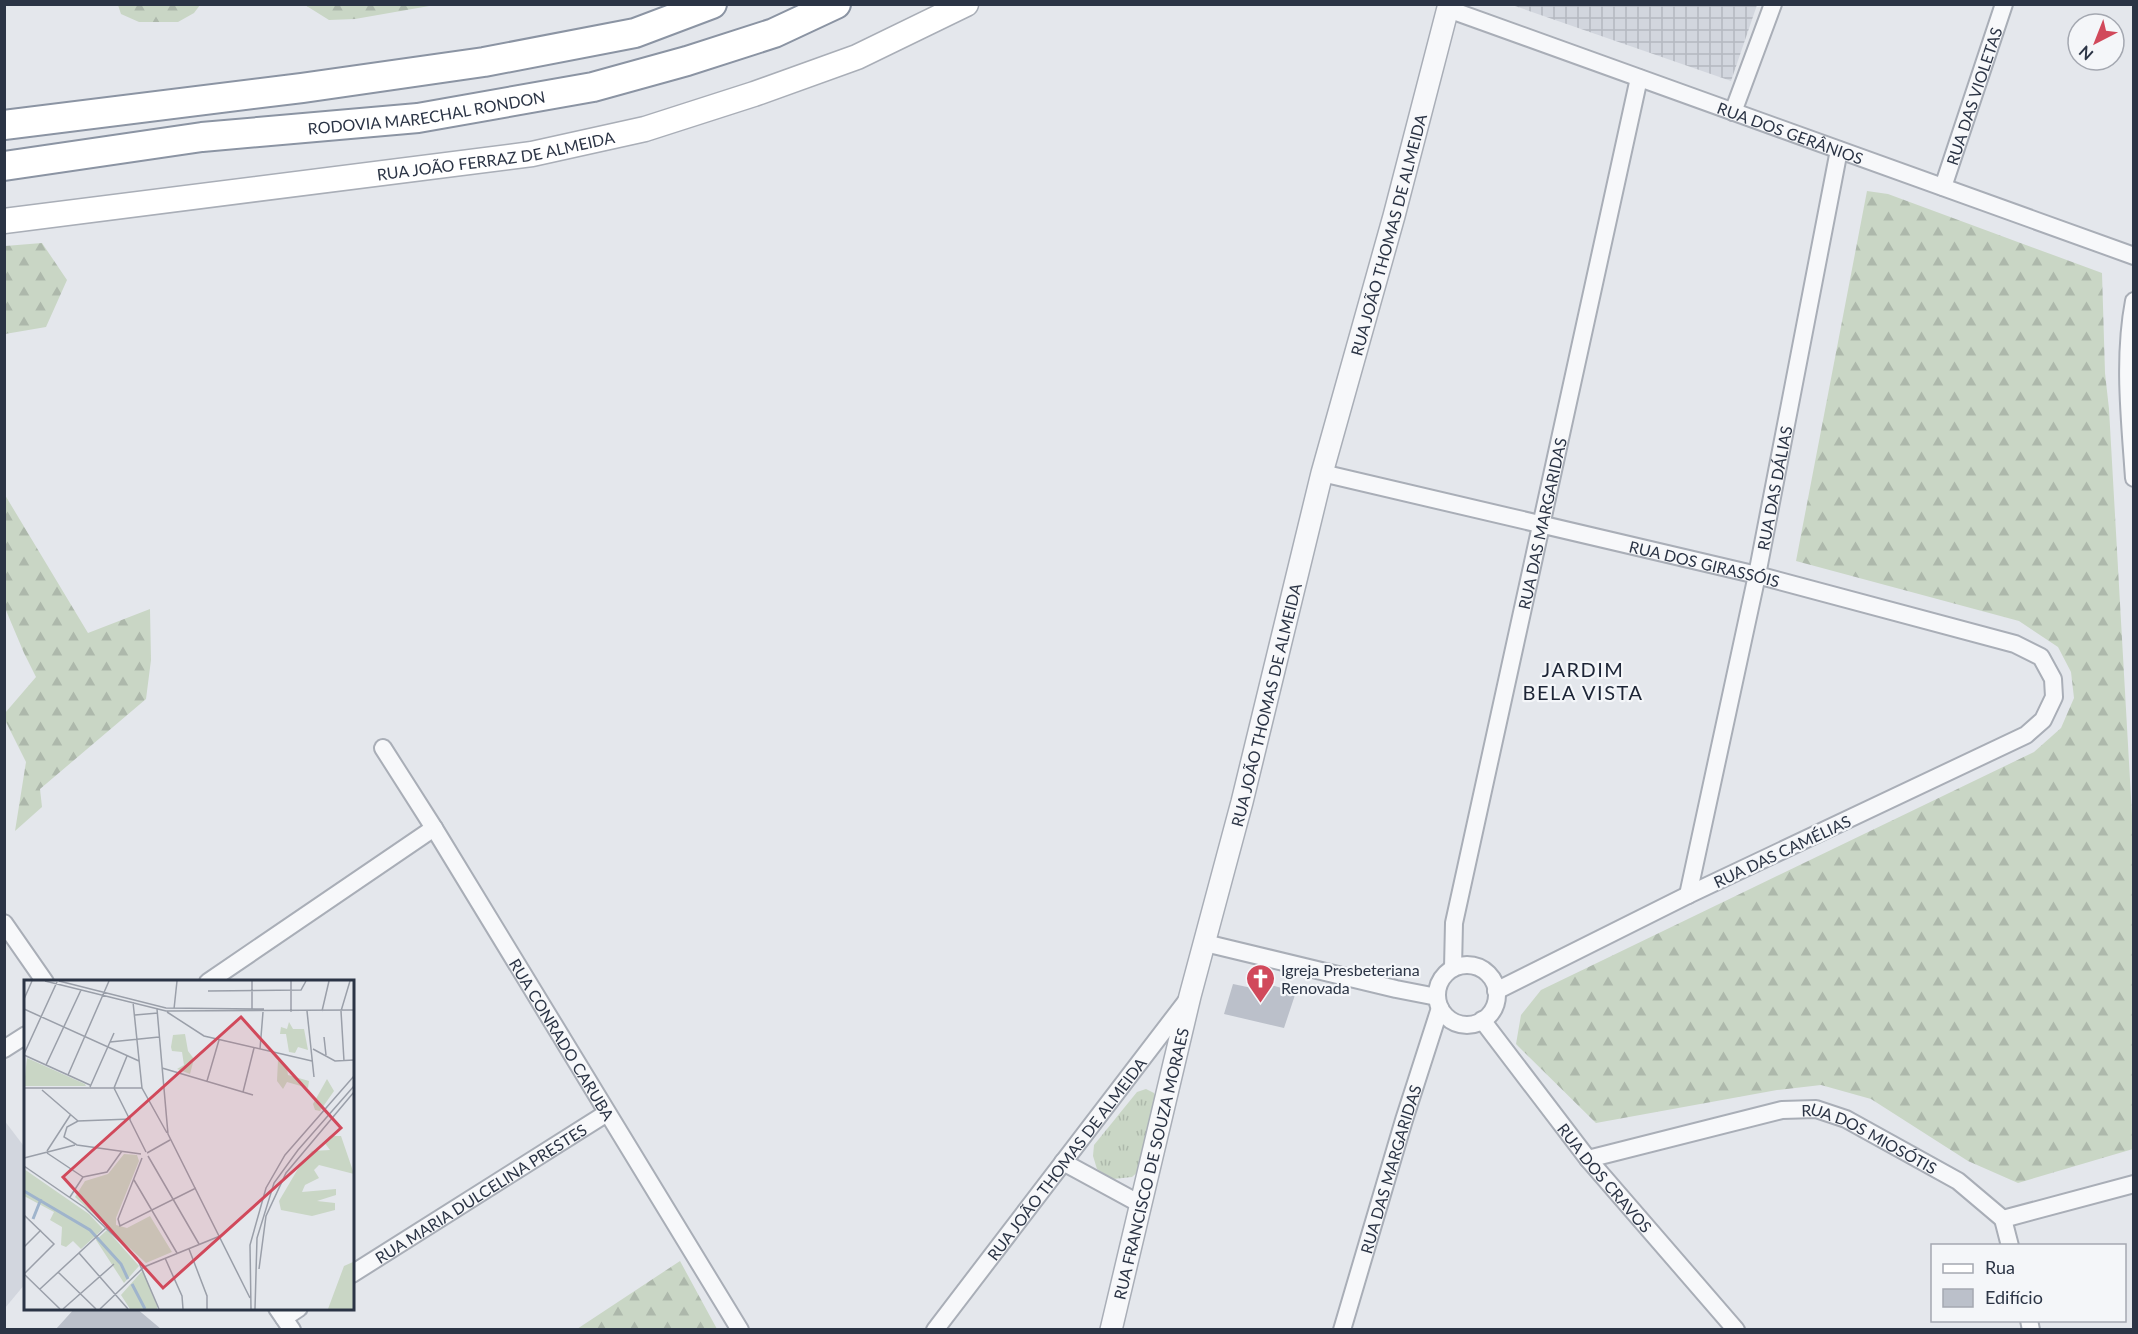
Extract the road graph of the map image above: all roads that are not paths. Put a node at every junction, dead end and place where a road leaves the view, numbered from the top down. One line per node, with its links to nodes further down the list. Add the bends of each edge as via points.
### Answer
1 (712, 4): 9 (highway, via 635,33 484,62)
2 (836, 4): 11 (highway, RODOVIA MARECHAL RONDON, via 774,33 593,87 418,118 202,137)
3 (966, 4): 13 (main road, RUA JOÃO FERRAZ DE ALMEIDA, via 857,57 633,131 520,156)
4 (1773, 4): 8 (street)
5 (2004, 4): 12 (street, RUA DAS VIOLETAS)
6 (1449, 7): 7 (street, RUA DOS GERÂNIOS); 16 (street, RUA JOÃO THOMAS DE ALMEIDA)
7 (1639, 78): 8 (street, RUA DOS GERÂNIOS); 18 (street, RUA DAS MARGARIDAS)
8 (1733, 112): 10 (street, RUA DOS GERÂNIOS)
9 (4, 125)
10 (1839, 150): 12 (street, RUA DOS GERÂNIOS); 19 (street, RUA DAS DÁLIAS)
11 (4, 166)
12 (1943, 188): 14 (street, RUA DOS GERÂNIOS)
13 (4, 221)
14 (2133, 256)
15 (2133, 301): 17 (street, via 2127,358)
16 (1322, 474): 18 (street, RUA DOS GIRASSÓIS); 25 (street, RUA JOÃO THOMAS DE ALMEIDA)
17 (2133, 478)
18 (1541, 524): 19 (street, RUA DOS GIRASSÓIS); 26 (street, RUA DAS MARGARIDAS, via 1454,923)
19 (1757, 575): 20 (street, RUA DOS GIRASSÓIS, via 2015,644 2041,657 2053,679); 23 (street, RUA DAS DÁLIAS)
20 (2054, 697): 23 (street, RUA DAS CAMÉLIAS, via 2043,720 2026,735)
21 (383, 748): 22 (street, RUA CONRADO CARUBA)
22 (434, 828): 28 (street); 35 (street, RUA CONRADO CARUBA)
23 (1688, 895): 29 (street, RUA DAS CAMÉLIAS)
24 (4, 922): 27 (street)
25 (1205, 943): 30 (street, RUA JOÃO THOMAS DE ALMEIDA); 31 (street)
26 (1453, 968): 29 (street, via 1480,968 1494,982); 31 (street, via 1441,980)
27 (44, 980)
28 (209, 980)
29 (1496, 991): 32 (street, via 1494,1006)
30 (1190, 996): 37 (street, RUA JOÃO THOMAS DE ALMEIDA); 39 (street, RUA FRANCISCO DE SOUZA MORAES)
31 (1439, 1003): 32 (street, via 1454,1021 1473,1024); 43 (street, RUA DAS MARGARIDAS)
32 (1482, 1020): 36 (street, RUA DOS CRAVOS)
33 (24, 1036): 34 (street)
34 (4, 1049)
35 (607, 1113): 42 (street, RUA MARIA DULCELINA PRESTES); 44 (street, RUA CONRADO CARUBA)
36 (1588, 1159): 40 (street, RUA DOS MIOSÓTIS, via 1782,1110 1816,1109 1846,1119 1958,1181); 48 (street, RUA DOS CRAVOS)
37 (1063, 1162): 39 (street); 45 (street, RUA JOÃO THOMAS DE ALMEIDA)
38 (2133, 1184): 40 (street)
39 (1142, 1205): 46 (street, RUA FRANCISCO DE SOUZA MORAES)
40 (2003, 1219): 41 (street)
41 (2010, 1244)
42 (354, 1273)
43 (1343, 1323): 47 (street)
44 (740, 1329)
45 (935, 1329)
46 (1112, 1329)
47 (1359, 1329)
48 (1736, 1329)

